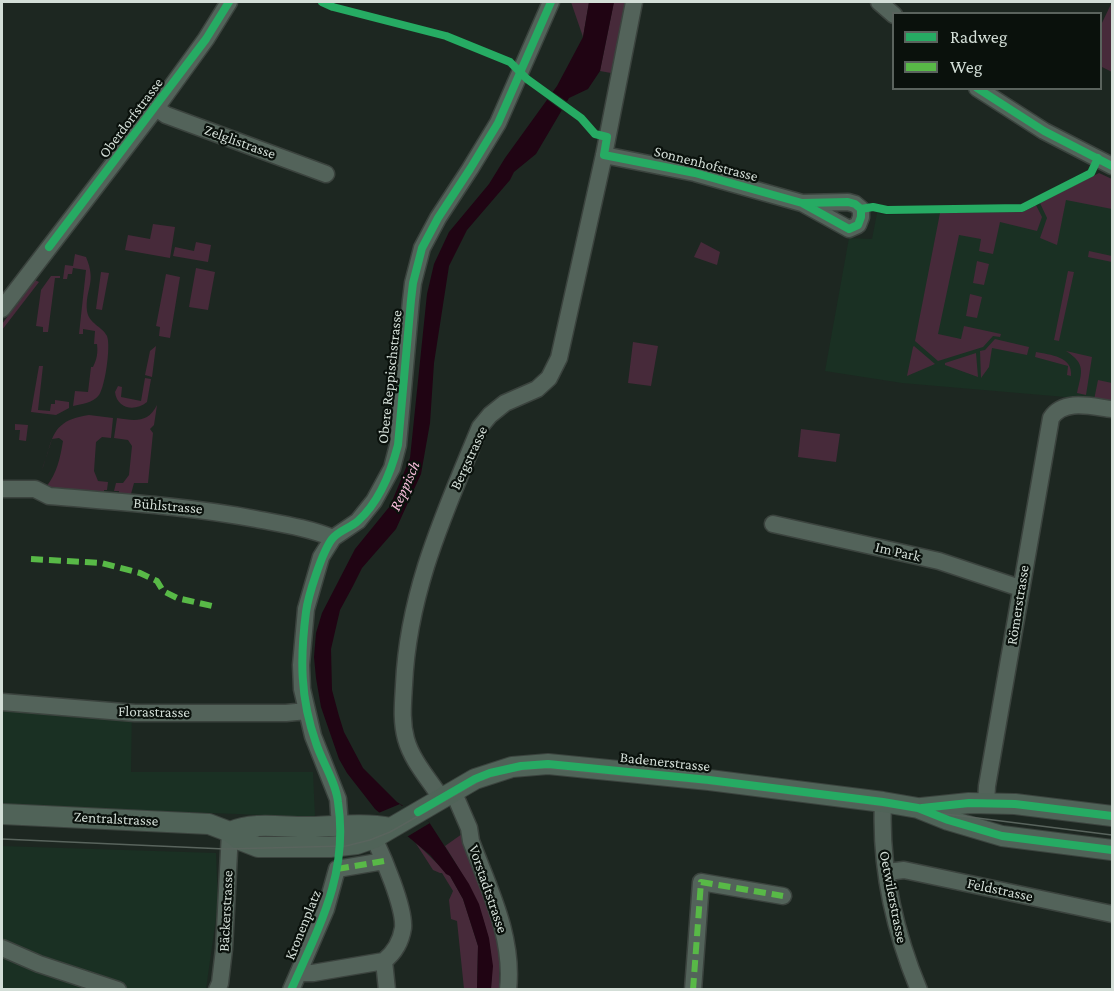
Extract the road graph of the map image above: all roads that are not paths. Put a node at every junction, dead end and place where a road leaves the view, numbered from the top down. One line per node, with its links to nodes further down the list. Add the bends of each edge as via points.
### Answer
1 (229, 2): 7 (street, Oberdorfstrasse)
2 (551, 2): 16 (street, Obere Reppischstrasse, via 498,123 422,248 412,291 398,446 392,468 358,521)
3 (634, 2): 8 (street, Bergstrasse)
4 (879, 2): 5 (street)
5 (892, 13)
6 (980, 90): 9 (street, via 1044,131)
7 (156, 108): 10 (street, Zelglistrasse, via 165,115); 12 (street, Oberdorfstrasse)
8 (604, 155): 11 (street, Sonnenhofstrasse, via 694,173); 20 (street, Bergstrasse, via 559,358 549,378 537,389 505,403 480,427 438,526 414,606 407,639 403,728 411,752)
9 (1112, 165)
10 (326, 174)
11 (802, 203)
12 (2, 309)
13 (1113, 409): 17 (street, Römerstrasse, via 1071,406 1058,410 1051,418)
14 (2, 489): 16 (street, Bühlstrasse, via 35,489 49,496 205,509)
15 (773, 524): 17 (street, Im Park, via 939,561)
16 (333, 538): 19 (street, Obere Reppischstrasse, via 321,557 306,609 301,665)
17 (1020, 588): 22 (street, Römerstrasse)
18 (2, 702): 19 (street, Florastrasse, via 135,713)
19 (307, 711): 26 (street, Obere Reppischstrasse, via 338,799)
20 (447, 794): 21 (main road, Badenerstrasse, via 501,770 548,764); 27 (main road, Badenerstrasse); 42 (street, Vorstadtstrasse, via 469,828 501,921 508,959)
21 (883, 802): 23 (main road, Badenerstrasse); 32 (street, Oetwilerstrasse)
22 (986, 803): 23 (main road, Badenerstrasse); 25 (main road, Badenerstrasse)
23 (918, 808): 31 (main road, Badenerstrasse, via 1002,836)
24 (2, 814): 28 (main road, Zentralstrasse, via 209,824)
25 (1113, 816)
26 (340, 826): 27 (main road); 28 (main road, Zentralstrasse, via 247,825); 29 (main road)
27 (391, 828): 30 (main road, Zentralstrasse)
28 (230, 832): 29 (main road, Zentralstrasse, via 258,847); 39 (street, Bäckerstrasse, via 224,949)
29 (341, 846): 30 (main road, Zentralstrasse)
30 (379, 849): 36 (street, via 397,897 403,927 392,955); 37 (street, Kronenplatz, via 337,869 326,909)
31 (1113, 850)
32 (887, 872): 34 (street, Feldstrasse, via 904,870); 44 (street, Oetwilerstrasse, via 899,939)
33 (783, 896): 43 (street, via 701,882)
34 (1113, 914)
35 (2, 948): 38 (street)
36 (384, 961): 37 (street, Kronenplatz); 41 (street)
37 (298, 973): 40 (street, Kronenplatz)
38 (118, 990)
39 (217, 990)
40 (291, 990)
41 (387, 990)
42 (508, 990)
43 (693, 990)
44 (919, 990)

